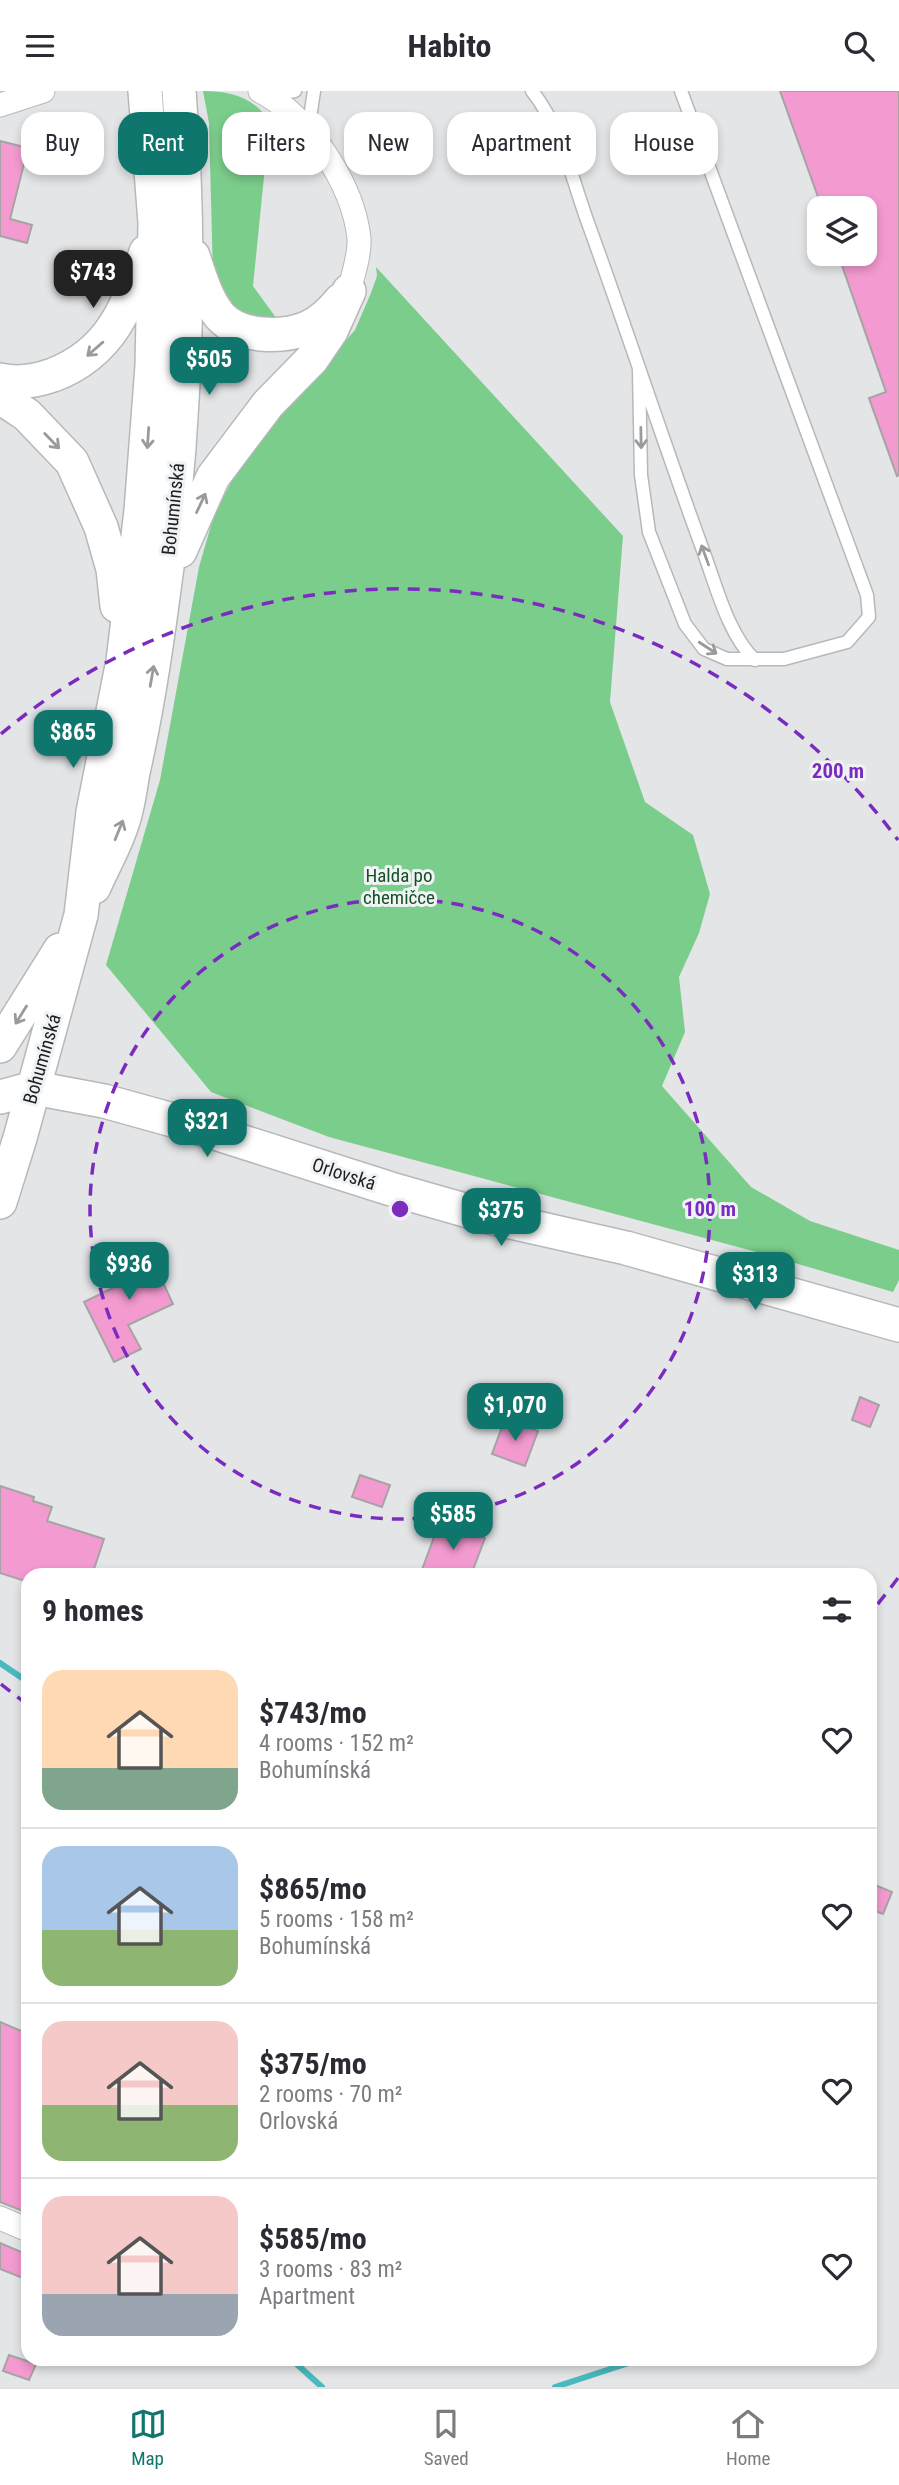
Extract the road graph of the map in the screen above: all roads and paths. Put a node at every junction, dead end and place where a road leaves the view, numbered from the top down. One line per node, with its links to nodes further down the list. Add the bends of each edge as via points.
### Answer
1 (43, 91): 9 (street)
2 (295, 91): 6 (lane)
3 (314, 91): 11 (lane)
4 (532, 91): 16 (lane, via 551,120)
5 (681, 91): 20 (lane, via 867,595 869,617 848,642 784,659)
6 (264, 93): 10 (street)
7 (180, 102): 13 (main road, Bohumínská)
8 (146, 103): 14 (main road, Bohumínská)
9 (0, 105)
10 (286, 112)
11 (311, 112)
12 (330, 164): 15 (street, via 350,198 359,241)
13 (185, 202): 15 (main road, via 201,279 221,317 232,325 277,335 309,327); 19 (main road, Bohumínská, via 183,378)
14 (155, 223): 17 (main road, one-way to 17, via 122,315 102,344 72,367 44,378 12,383); 21 (main road, Bohumínská, one-way to 21, via 148,437)
15 (349, 291): 19 (main road, one-way to 15, via 213,477 268,404 312,359)
16 (639, 370): 20 (lane, one-way to 16, via 736,637); 20 (lane, one-way to 20, via 649,532 669,585 685,624 704,649 727,659)
17 (0, 380)
18 (0, 397): 21 (main road, one-way to 21, via 27,415 72,462 102,527 113,569)
19 (165, 589): 22 (main road, Bohumínská, one-way to 19, via 122,824)
20 (755, 660)
21 (122, 661): 22 (main road, Bohumínská, via 93,812)
22 (81, 915): 23 (main road, one-way to 23); 24 (main road, Bohumínská)
23 (0, 1046)
24 (34, 1088): 25 (main road); 26 (main road, Bohumínská); 27 (main road, Orlovská, via 175,1120 489,1217 626,1248)
25 (0, 1097)
26 (0, 1202)
27 (899, 1325)
28 (0, 2218): 29 (street)
29 (21, 2227)

